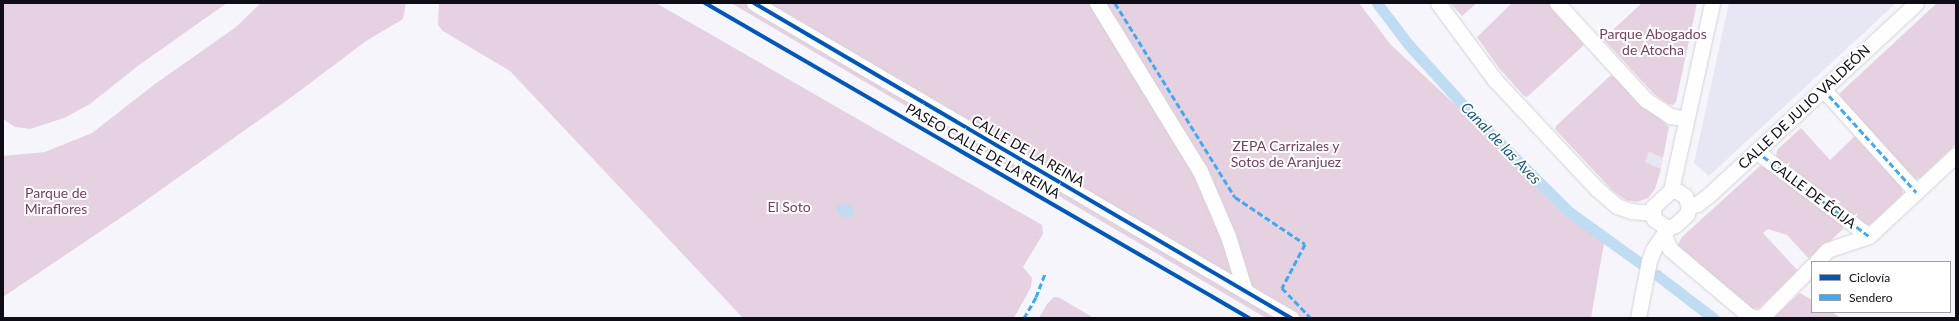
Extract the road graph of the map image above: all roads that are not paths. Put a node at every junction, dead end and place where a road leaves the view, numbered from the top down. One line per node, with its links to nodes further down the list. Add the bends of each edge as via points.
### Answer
1 (754, 3): 19 (street, CALLE DE LA REINA)
2 (1097, 3): 19 (street, via 1200,171 1228,236)
3 (1438, 3): 14 (street, via 1495,80 1602,193 1616,206 1631,211)
4 (1557, 3): 8 (street, via 1646,100 1672,116)
5 (1712, 3): 8 (street)
6 (1916, 3): 7 (street, CALLE DE JULIO VALDEÓN)
7 (1823, 89): 9 (street, CALLE DE JULIO VALDEÓN); 12 (street)
8 (1686, 119): 11 (street)
9 (1756, 151): 13 (street, CALLE DE JULIO VALDEÓN, via 1709,195 1697,204); 16 (street, CALLE DE ÉCIJA)
10 (1956, 155): 12 (street)
11 (1671, 190): 13 (street, via 1685,196); 14 (street, via 1653,207)
12 (1916, 192): 16 (street)
13 (1689, 206): 15 (street, via 1687,214)
14 (1653, 213): 15 (street, via 1654,219)
15 (1665, 232): 21 (street, via 1649,261); 22 (street, via 1670,249 1748,315)
16 (1869, 236): 17 (street, via 1827,250)
17 (1817, 261)
18 (1811, 267): 22 (street, via 1763,316)
19 (1245, 291): 20 (street, CALLE DE LA REINA)
20 (1291, 318)
21 (1638, 318)
22 (1756, 318)

